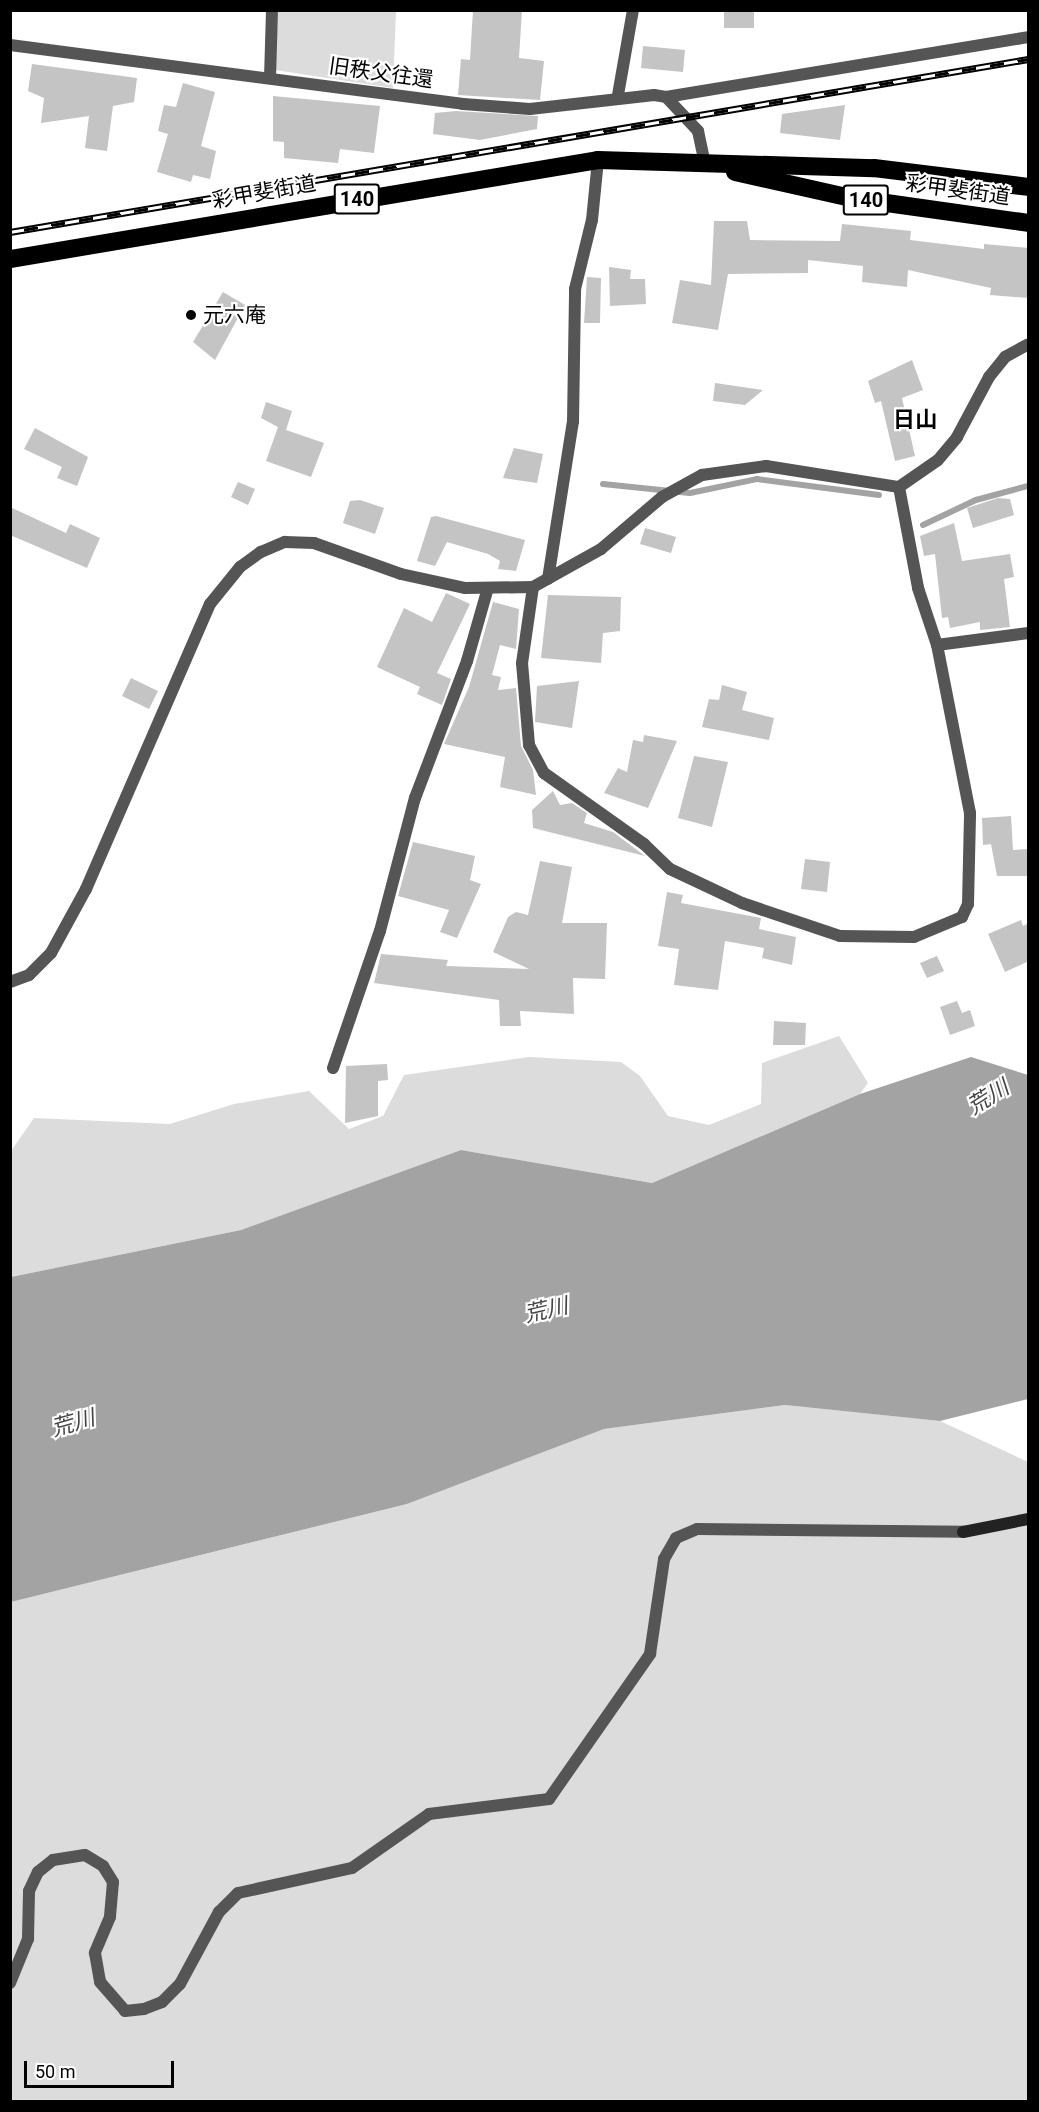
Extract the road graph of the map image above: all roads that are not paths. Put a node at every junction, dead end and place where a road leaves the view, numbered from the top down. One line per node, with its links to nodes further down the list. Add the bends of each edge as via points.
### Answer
1 (272, 10): 5 (street)
2 (633, 10): 6 (street)
3 (1029, 37): 7 (street, 旧秩父往還)
4 (10, 45): 5 (street, 旧秩父往還)
5 (270, 78): 6 (street, 旧秩父往還, via 530,109)
6 (618, 95): 7 (street, 旧秩父往還)
7 (666, 97): 9 (street, via 698,131)
8 (598, 160): 9 (highway, 彩甲斐街道 / 140); 12 (highway, 彩甲斐街道 / 140); 15 (street, via 592,220 575,289 573,422)
9 (705, 165): 10 (highway, 彩甲斐街道 / 140, via 874,168); 11 (highway, 彩甲斐街道 / 140, via 851,198)
10 (1029, 187)
11 (1029, 223)
12 (10, 258)
13 (1029, 344): 14 (street, via 1005,357 989,377 957,437 938,460)
14 (899, 487): 15 (street, via 766,466 720,471 683,484 601,549); 19 (street, via 918,588)
15 (548, 579): 16 (street)
16 (532, 587): 17 (street); 19 (street, via 522,663 529,745 544,773 679,874 742,903 840,936 914,937 962,917 968,904 970,813)
17 (488, 588): 20 (street, via 401,574 314,543 285,542 240,567 210,604 81,898 51,953 29,975); 21 (street, via 467,661 415,798 380,931)
18 (1029, 633): 19 (street)
19 (937, 645)
20 (10, 982)
21 (333, 1068)
22 (1029, 1520): 23 (street, via 963,1532 697,1529 676,1538 664,1559 650,1654 549,1799 429,1814 352,1868 238,1893 219,1912 180,1984 162,2002 144,2009 126,2011 100,1982 96,1953 110,1917 113,1882 103,1866 85,1855 52,1860 38,1872 29,1891 28,1939)
23 (10, 1983)

